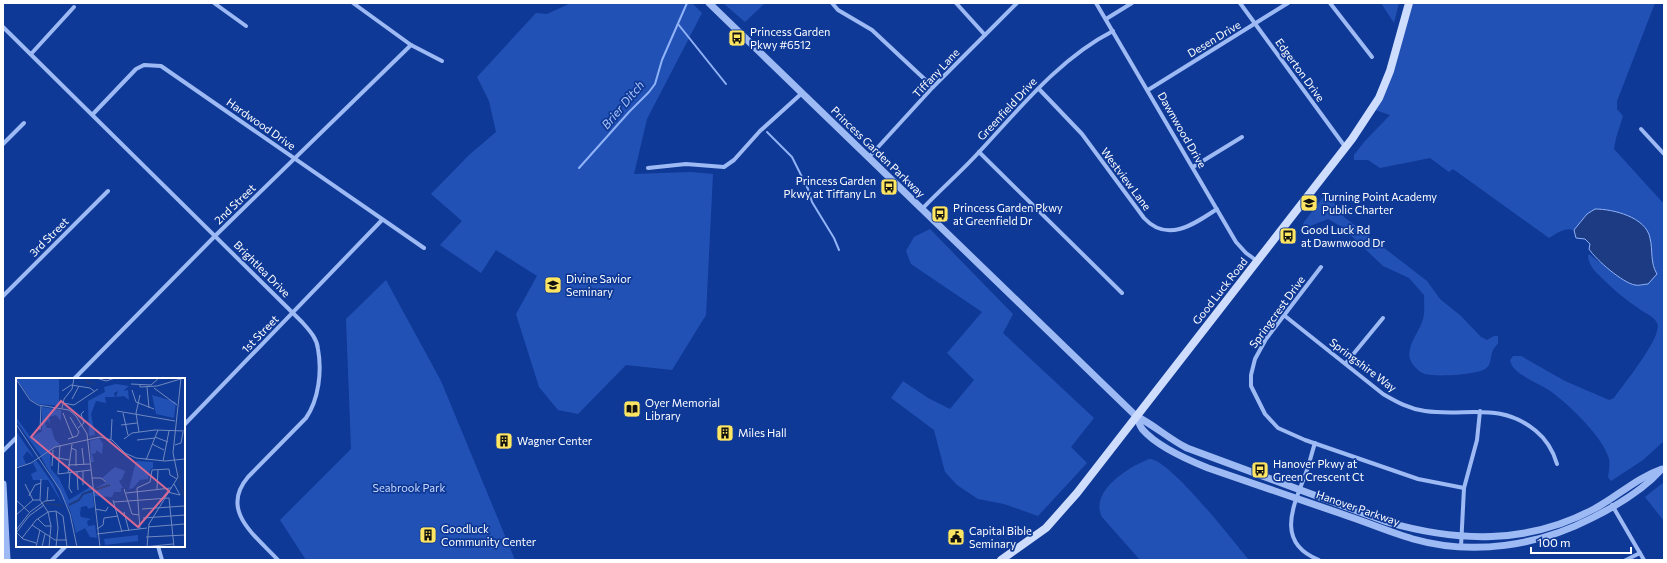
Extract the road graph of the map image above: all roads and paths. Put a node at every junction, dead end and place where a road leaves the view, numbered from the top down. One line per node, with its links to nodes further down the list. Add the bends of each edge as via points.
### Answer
1 (214, 3): 16 (street)
2 (353, 3): 20 (street)
3 (709, 3): 27 (street, Princess Garden Parkway)
4 (832, 3): 24 (street, via 838,10 872,30)
5 (956, 3): 19 (street)
6 (1017, 3): 19 (street, Tiffany Lane)
7 (1096, 3): 14 (street, Dawnwood Drive)
8 (1132, 3): 14 (street)
9 (1240, 3): 15 (street, Edgerton Drive)
10 (1288, 3): 15 (street, Desen Drive)
11 (1330, 3): 22 (street)
12 (1409, 3): 33 (main road, Good Luck Road, via 1393,62 1379,98)
13 (74, 7): 21 (street)
14 (1106, 19): 18 (street, Dawnwood Drive)
15 (1256, 24): 26 (street, Desen Drive); 33 (street, Edgerton Drive)
16 (246, 26)
17 (3, 27): 21 (street, Brightlea Drive)
18 (1113, 31): 25 (street, Greenfield Drive, via 1087,46); 26 (street, Dawnwood Drive)
19 (985, 34): 24 (street, Tiffany Lane)
20 (411, 44): 23 (street); 37 (street, 2nd Street)
21 (32, 54): 28 (street, Brightlea Drive)
22 (1372, 57)
23 (442, 61)
24 (933, 87): 36 (street, Tiffany Lane)
25 (1039, 89): 34 (street, Greenfield Drive); 42 (street, Westview Lane, via 1082,134 1153,227 1171,231 1200,220)
26 (1148, 90): 38 (street, Dawnwood Drive)
27 (801, 94): 36 (street, Princess Garden Parkway); 39 (street, via 724,167 686,164)
28 (93, 114): 37 (street, Hardwood Drive, via 136,70 144,65 153,64 161,66 187,83); 44 (street, Brightlea Drive)
29 (24, 123): 32 (street)
30 (1641, 129): 35 (street)
31 (1242, 137): 38 (street)
32 (3, 144)
33 (1346, 148): 46 (main road, Good Luck Road)
34 (979, 152): 41 (street, Greenfield Drive); 48 (street)
35 (1664, 154)
36 (869, 157): 41 (street, Princess Garden Parkway)
37 (295, 159): 43 (street, Hardwood Drive); 44 (street, 2nd Street)
38 (1193, 167): 42 (street, Dawnwood Drive)
39 (648, 168)
40 (108, 191): 49 (street, 3rd Street)
41 (922, 208): 56 (street, Princess Garden Parkway)
42 (1217, 209): 46 (street, Dawnwood Drive, via 1239,246)
43 (382, 220): 45 (street, Hardwood Drive); 50 (street, 1st Street)
44 (216, 235): 50 (street, Brightlea Drive); 54 (street, 2nd Street)
45 (424, 248)
46 (1257, 261): 56 (main road, Good Luck Road)
47 (1321, 267): 51 (street, Springcrest Drive)
48 (1122, 293)
49 (3, 296)
50 (294, 313): 57 (street, 1st Street); 78 (street, Brightlea Drive, via 313,335 318,349 318,385 315,401 306,418 242,484 237,501 238,512 243,522)
51 (1285, 316): 53 (street, Springshire Way); 59 (street, Springcrest Drive, via 1258,352 1251,375 1252,391 1264,414 1273,424)
52 (1383, 318): 53 (street)
53 (1346, 363): 55 (street, Springshire Way, via 1383,394 1408,407 1434,412)
54 (75, 378)
55 (1480, 411): 61 (street, Springshire Way, via 1508,415 1528,424 1551,447); 64 (street, via 1477,440)
56 (1136, 416): 65 (street, Hanover Parkway, via 1187,448); 66 (street, Hanover Parkway, via 1142,430 1188,460); 79 (main road, Good Luck Road, via 1058,515 1030,541)
57 (185, 424)
58 (16, 438): 60 (street)
59 (1315, 443): 64 (street, Springcrest Drive, via 1418,479); 65 (street)
60 (3, 451)
61 (1557, 464)
62 (1663, 468): 67 (street, Hanover Parkway, via 1650,473); 68 (street, Hanover Parkway, via 1654,478)
63 (3, 484): 70 (street)
64 (1464, 488): 69 (street)
65 (1299, 489): 66 (street); 69 (street, Hanover Parkway, via 1387,522 1418,531)
66 (1296, 498): 71 (street, Hanover Parkway, via 1414,539); 80 (street, via 1291,517 1291,530 1303,551)
67 (1609, 500): 68 (street); 69 (street, Hanover Parkway, via 1578,517 1539,530 1498,536)
68 (1613, 506): 71 (street, Hanover Parkway, via 1579,525 1533,541 1505,546); 74 (street)
69 (1462, 537): 71 (street)
70 (5, 542): 75 (street)
71 (1461, 546)
72 (65, 547): 76 (street)
73 (158, 547): 77 (street)
74 (1640, 552): 81 (street); 82 (street)
75 (7, 560)
76 (52, 560)
77 (162, 560)
78 (278, 560)
79 (1001, 560)
80 (1319, 560)
81 (1626, 560)
82 (1644, 560)

